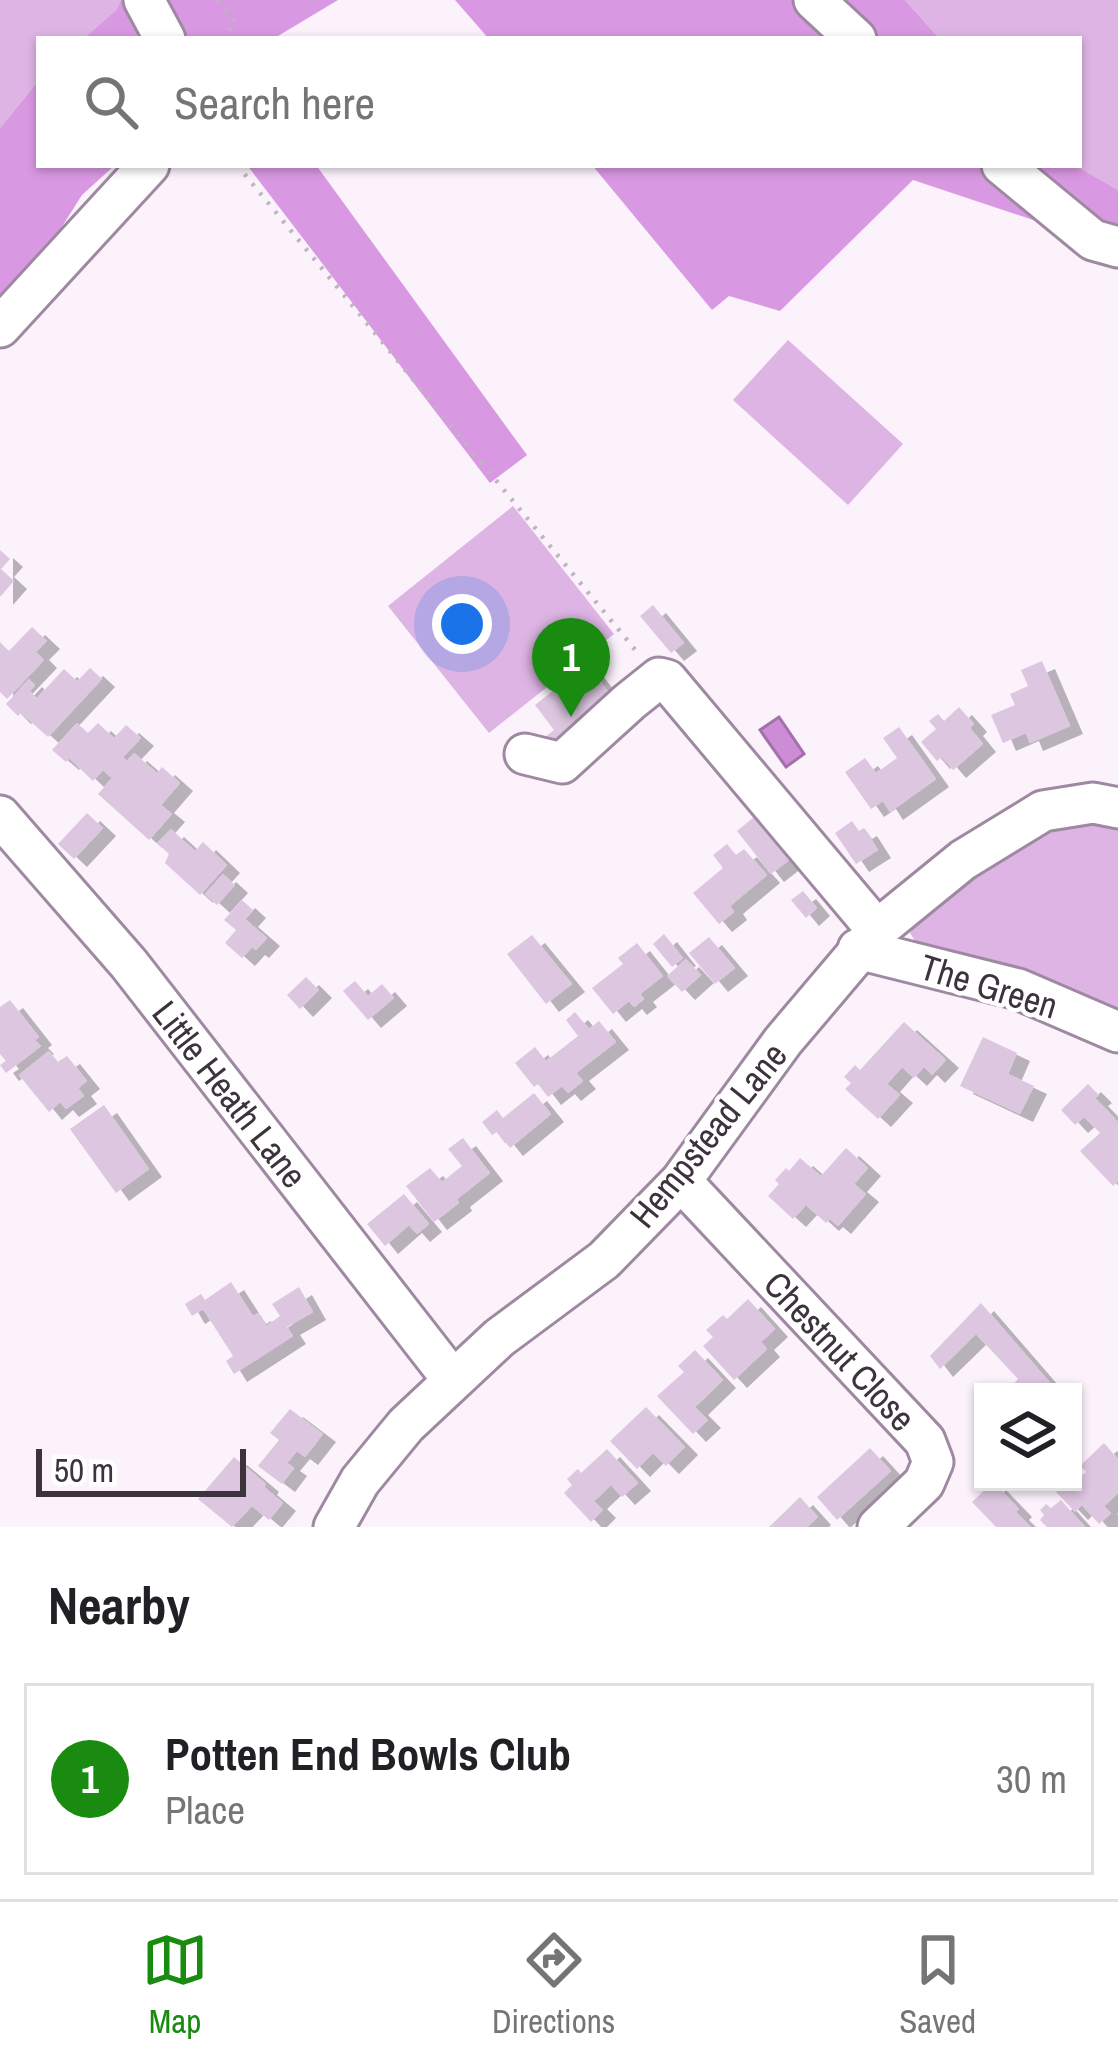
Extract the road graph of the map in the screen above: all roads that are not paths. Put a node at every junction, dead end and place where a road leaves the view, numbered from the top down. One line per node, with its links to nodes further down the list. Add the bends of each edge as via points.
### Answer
1 (144, 0): 3 (street)
2 (814, 0): 4 (street)
3 (163, 36)
4 (853, 36)
5 (146, 168): 8 (street)
6 (1006, 168): 7 (street, via 1094,240)
7 (1118, 247)
8 (0, 327)
9 (525, 754): 12 (street, via 562,763 629,701 667,680)
10 (1118, 808): 12 (street, Hempstead Lane, via 1043,811 963,860)
11 (0, 816): 15 (street, Little Heath Lane, via 129,964)
12 (867, 940): 13 (street, The Green); 14 (street, Hempstead Lane)
13 (1118, 1032)
14 (681, 1181): 15 (street, Hempstead Lane, via 604,1260); 17 (street, Chestnut Close, via 925,1441 933,1462 924,1483)
15 (452, 1379): 16 (street, Hempstead Lane, via 360,1481)
16 (334, 1527)
17 (878, 1527)

